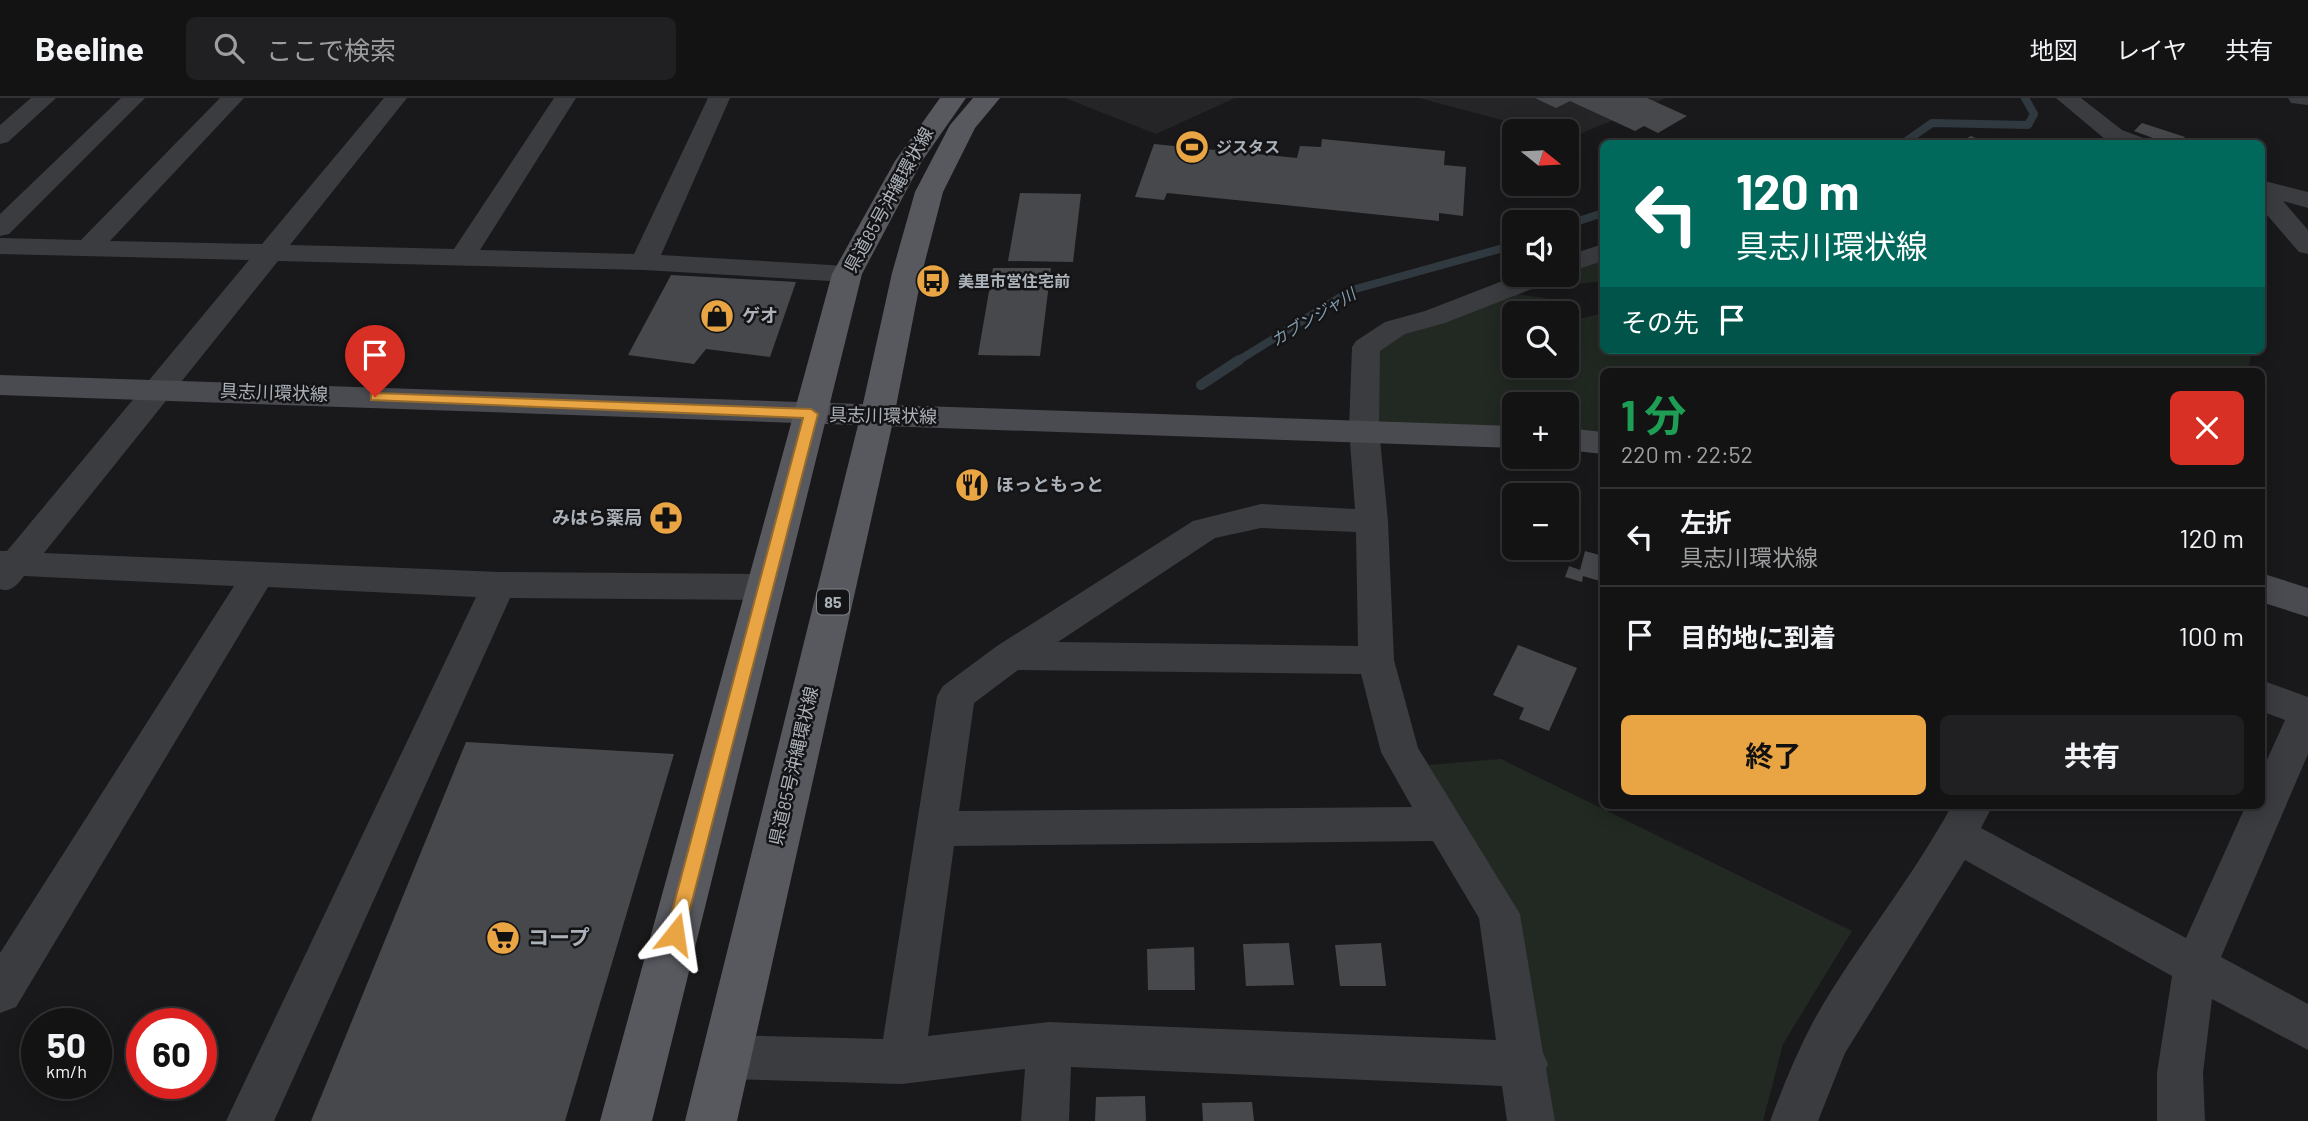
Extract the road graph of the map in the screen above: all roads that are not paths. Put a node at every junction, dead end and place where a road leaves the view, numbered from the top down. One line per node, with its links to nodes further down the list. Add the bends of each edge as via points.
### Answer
1 (45, 98): 10 (street)
2 (134, 98): 15 (street)
3 (233, 98): 18 (street)
4 (396, 98): 19 (street)
5 (565, 98): 21 (street)
6 (719, 98): 23 (street)
7 (953, 98): 24 (main road, 県道85号沖縄環状線, via 934,120 891,191)
8 (987, 98): 29 (main road, 県道85号沖縄環状線 / 85, via 963,125 929,192)
9 (2067, 98): 11 (street)
10 (0, 137)
11 (2105, 139)
12 (2265, 191): 14 (street)
13 (2265, 195): 17 (street)
14 (2308, 200)
15 (0, 228)
16 (0, 246): 18 (street)
17 (2308, 246)
18 (88, 248): 19 (street)
19 (272, 253): 21 (street); 27 (street)
20 (1600, 253): 22 (street)
21 (462, 258): 23 (street)
22 (1579, 260)
23 (644, 262): 24 (street)
24 (847, 274): 28 (main road, 県道85号沖縄環状線)
25 (1511, 287): 30 (street, via 1395,328 1366,347)
26 (0, 385): 27 (main road, 具志川環状線)
27 (157, 389): 28 (main road, 具志川環状線); 35 (street)
28 (811, 414): 29 (main road, 具志川環状線); 38 (main road, 県道85号沖縄環状線)
29 (877, 417): 30 (main road, 具志川環状線); 52 (main road, 県道85号沖縄環状線 / 85)
30 (1364, 429): 31 (main road, 具志川環状線); 34 (street)
31 (1502, 436)
32 (1579, 440): 33 (main road)
33 (1600, 443)
34 (1372, 521): 41 (street, via 1261,516 1205,529); 42 (street)
35 (5, 570): 36 (street)
36 (257, 577): 37 (street); 49 (street)
37 (499, 585): 38 (street); 55 (street)
38 (767, 587): 56 (main road, 県道85号沖縄環状線)
39 (2265, 588): 40 (main road)
40 (2308, 603)
41 (1010, 656): 42 (street); 47 (street, via 956,696)
42 (1376, 660): 46 (street, via 1400,752)
43 (2265, 697): 44 (street)
44 (2308, 713): 48 (street)
45 (1966, 820): 48 (street); 60 (street, via 1807,1078)
46 (1444, 824): 47 (street); 54 (street, via 1499,914)
47 (938, 829): 53 (street)
48 (2195, 966): 50 (street); 61 (street, via 2180,1073)
49 (0, 992)
50 (2308, 1028)
51 (1049, 1044): 53 (street); 54 (street); 58 (street)
52 (726, 1057): 53 (street); 57 (main road, 県道85号沖縄環状線 / 85)
53 (902, 1062)
54 (1525, 1064): 59 (street)
55 (250, 1121)
56 (626, 1121)
57 (711, 1121)
58 (1045, 1121)
59 (1531, 1121)
60 (1794, 1121)
61 (2182, 1121)

